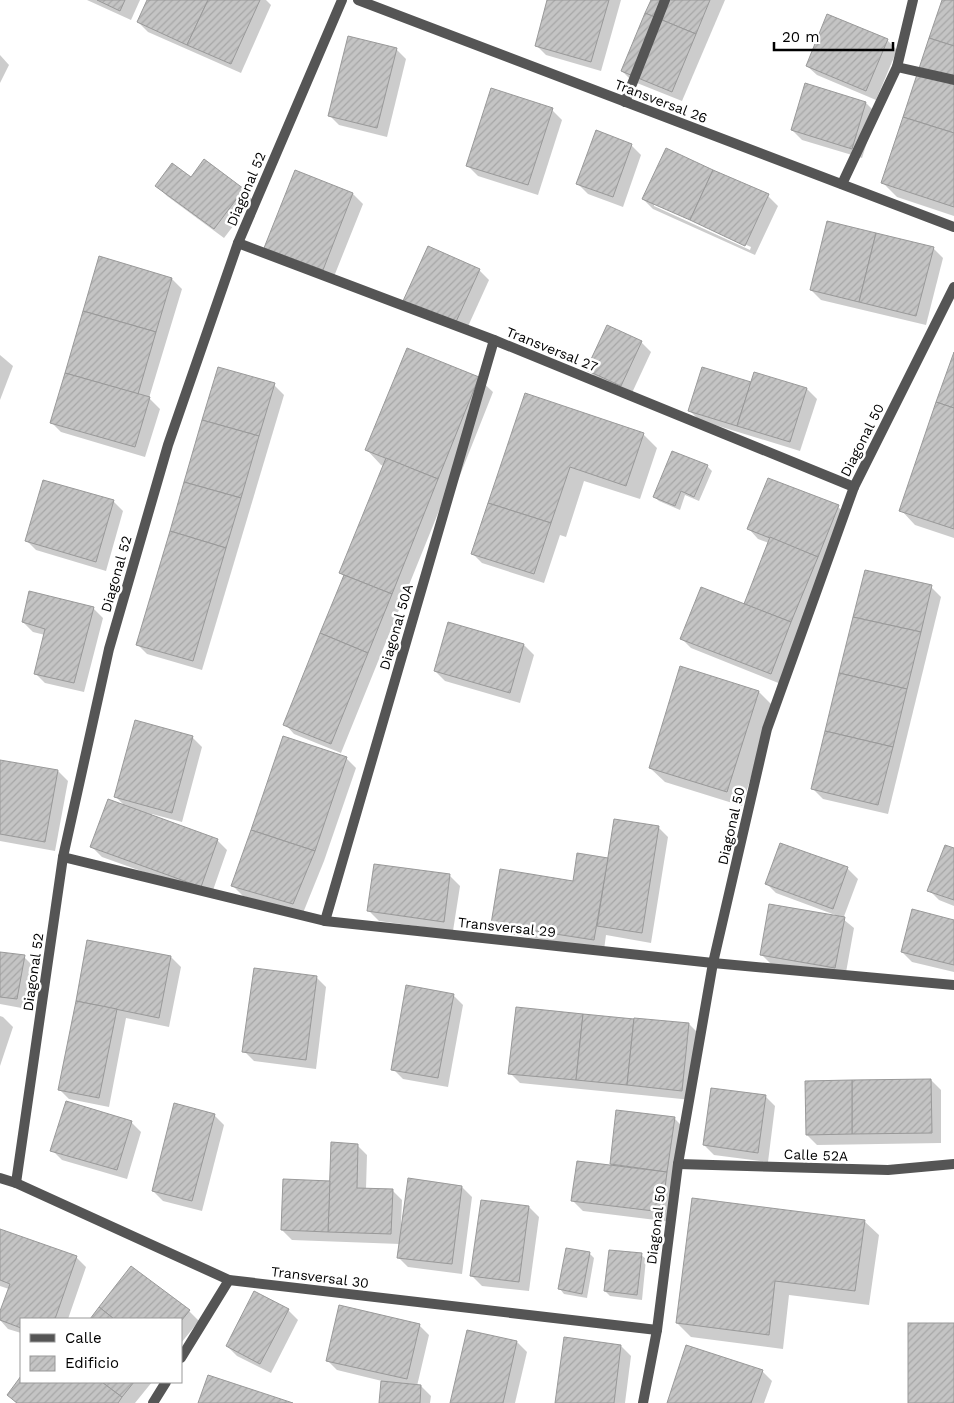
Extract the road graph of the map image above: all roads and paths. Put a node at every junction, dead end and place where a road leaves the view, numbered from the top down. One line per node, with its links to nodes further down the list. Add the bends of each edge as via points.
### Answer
1 (342, 0): 10 (street, Diagonal 52)
2 (358, 0): 7 (street, Transversal 26)
3 (665, 0): 7 (street)
4 (913, 0): 5 (street)
5 (897, 68): 6 (street); 8 (street)
6 (954, 80)
7 (625, 102): 8 (street, Transversal 26)
8 (842, 184): 9 (street, Transversal 26)
9 (954, 227)
10 (238, 243): 12 (street, Transversal 27); 14 (street, Diagonal 52, via 168,445 114,631)
11 (954, 287): 13 (street, Diagonal 50)
12 (494, 340): 13 (street, Transversal 27); 15 (street, Diagonal 50A)
13 (854, 487): 16 (street, Diagonal 50, via 768,730)
14 (63, 857): 15 (street, Transversal 29); 21 (street, Diagonal 52)
15 (325, 921): 16 (street, Transversal 29)
16 (713, 963): 17 (street, Transversal 29); 18 (street, Diagonal 50)
17 (954, 985)
18 (678, 1164): 19 (street, Calle 52A, via 888,1170); 23 (street, Diagonal 50)
19 (954, 1164)
20 (0, 1178): 21 (street, Transversal 30)
21 (16, 1183): 22 (street, Transversal 30)
22 (229, 1280): 23 (street, Transversal 30); 24 (street)
23 (657, 1330): 27 (street, Diagonal 50)
24 (182, 1356)
25 (165, 1383): 26 (street)
26 (153, 1403)
27 (643, 1403)

